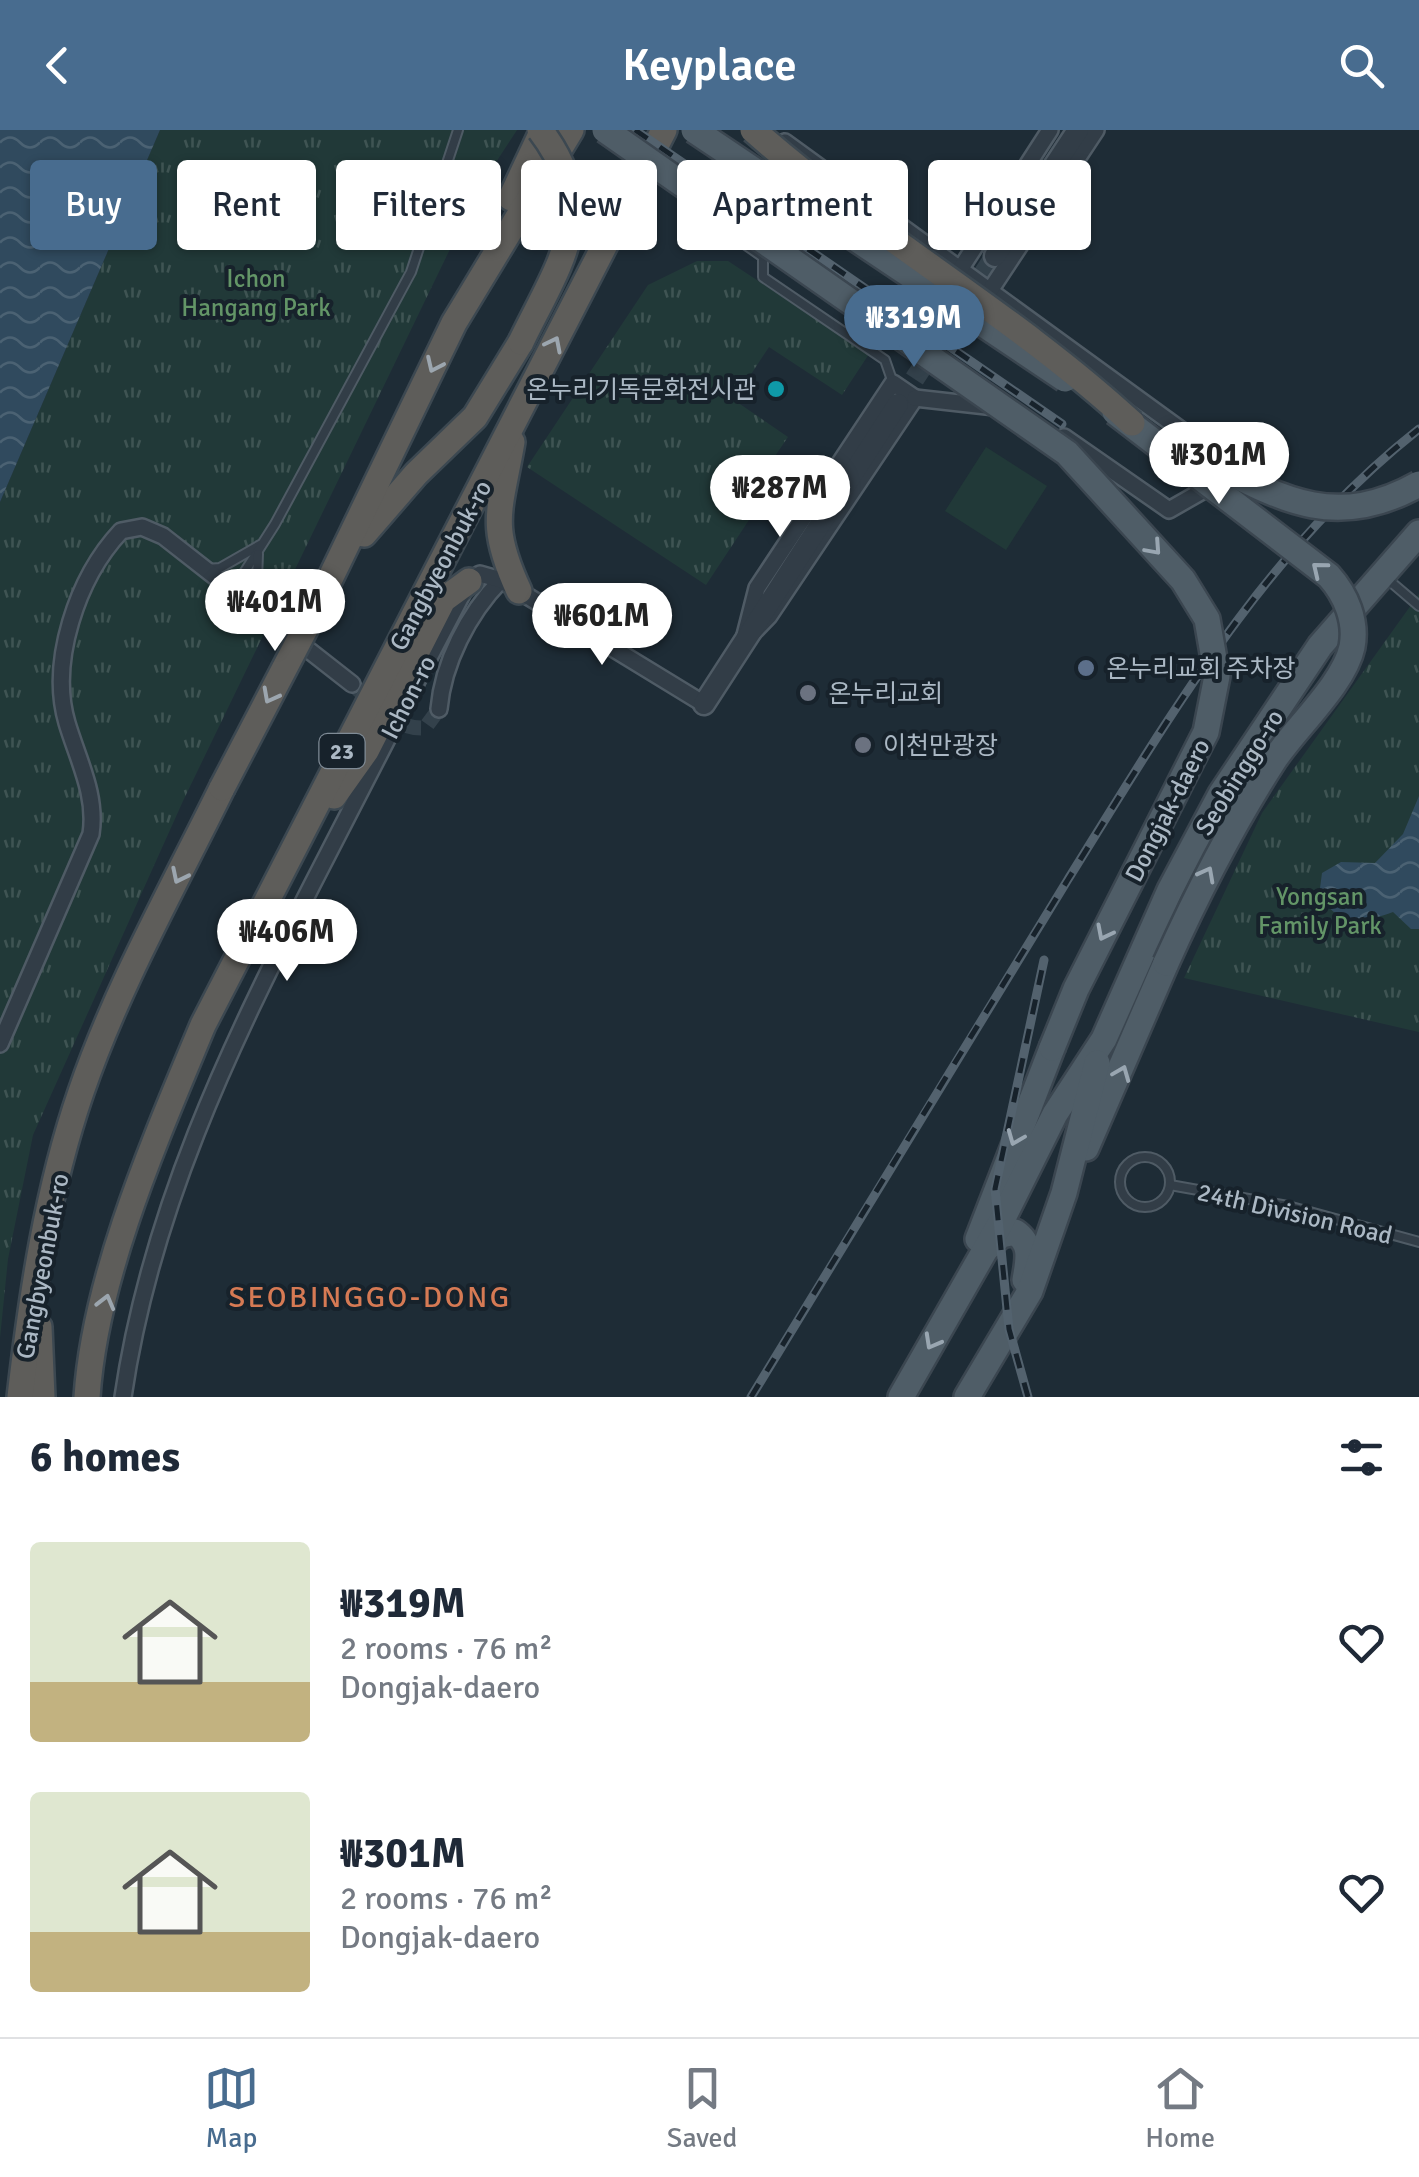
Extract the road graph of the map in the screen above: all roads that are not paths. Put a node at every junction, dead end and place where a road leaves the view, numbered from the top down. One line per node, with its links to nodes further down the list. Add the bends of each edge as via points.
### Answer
1 (458, 130): 23 (lane, via 411,272)
2 (542, 130): 16 (highway, Gangbyeonbuk-ro); 24 (highway, bridge, via 562,159 574,200 566,247 521,342 475,417 392,499)
3 (570, 130): 16 (highway, Gangbyeonbuk-ro)
4 (605, 130): 44 (main road, Dongjak-daero, one-way to 44, bridge, via 1067,453 1183,580 1207,619 1218,676 1206,732 1076,988)
5 (664, 130): 19 (highway, Gangbyeonbuk-ro / 23, one-way to 5)
6 (694, 130): 20 (main road, bridge)
7 (753, 130): 20 (highway, bridge, via 818,188 1070,365)
8 (770, 130): 14 (street)
9 (1050, 130): 14 (street)
10 (1078, 130): 13 (street)
11 (1096, 130): 15 (street)
12 (753, 250): 17 (lane, via 763,257 763,277 885,360)
13 (996, 256)
14 (962, 268): 15 (street)
15 (991, 289): 18 (street, via 1206,448 1204,490 1169,510 1024,410)
16 (454, 323): 24 (highway, Gangbyeonbuk-ro, one-way to 24)
17 (892, 383): 18 (street); 32 (street, via 757,588)
18 (907, 401): 32 (street)
19 (516, 419): 28 (highway, via 497,522); 36 (highway, Gangbyeonbuk-ro / 23)
20 (1132, 423): 21 (main road, bridge, via 1298,503 1378,505); 40 (main road, one-way to 20, bridge, via 1206,875 1352,647 1343,594 1329,576)
21 (1419, 484)
22 (1419, 533): 26 (main road, Seobinggo-ro)
23 (260, 545): 25 (lane, via 220,568); 29 (lane); 31 (lane, via 254,582)
24 (338, 567): 43 (highway, Gangbyeonbuk-ro, one-way to 43, bridge, via 120,997 81,1092)
25 (204, 569): 29 (street); 38 (street, via 152,530 131,527 112,541 74,614 59,686 93,800 92,834)
26 (1382, 574): 30 (lane); 37 (main road, Seobinggo-ro, via 1320,646 1222,794 1170,890)
27 (469, 580): 28 (street, via 480,574); 36 (highway, via 443,600 366,751); 49 (street, Ichon-ro, via 203,1112 144,1282)
28 (510, 586): 34 (street); 35 (street, via 475,614 442,678)
29 (233, 590): 31 (street)
30 (1419, 606)
31 (261, 612): 33 (street)
32 (743, 643): 34 (street)
33 (352, 684)
34 (704, 704)
35 (439, 710)
36 (280, 874): 48 (highway, Gangbyeonbuk-ro / 23, one-way to 36, via 90,1360 140,1175 203,1025)
37 (1104, 1039): 40 (main road, Seobinggo-ro); 42 (main road, Seobinggo-ro, via 1055,1114)
38 (0, 1044)
39 (1170, 1185): 39 (lane, via 1164,1165 1149,1157 1126,1167 1120,1183 1126,1198 1147,1208 1161,1202); 41 (lane, 24th Division Road, via 1288,1206)
40 (1064, 1192): 45 (main road, Seobinggo-ro)
41 (1419, 1242)
42 (984, 1250): 44 (main road, Seobinggo-ro); 45 (main road, via 1001,1235 1015,1232 1024,1239 1029,1255)
43 (34, 1282): 46 (highway, Gangbyeonbuk-ro); 47 (highway)
44 (963, 1287): 50 (main road, Seobinggo-ro, one-way to 50)
45 (1020, 1309): 51 (main road, Seobinggo-ro)
46 (20, 1397)
47 (42, 1397)
48 (87, 1397)
49 (123, 1397)
50 (901, 1397)
51 (967, 1397)

